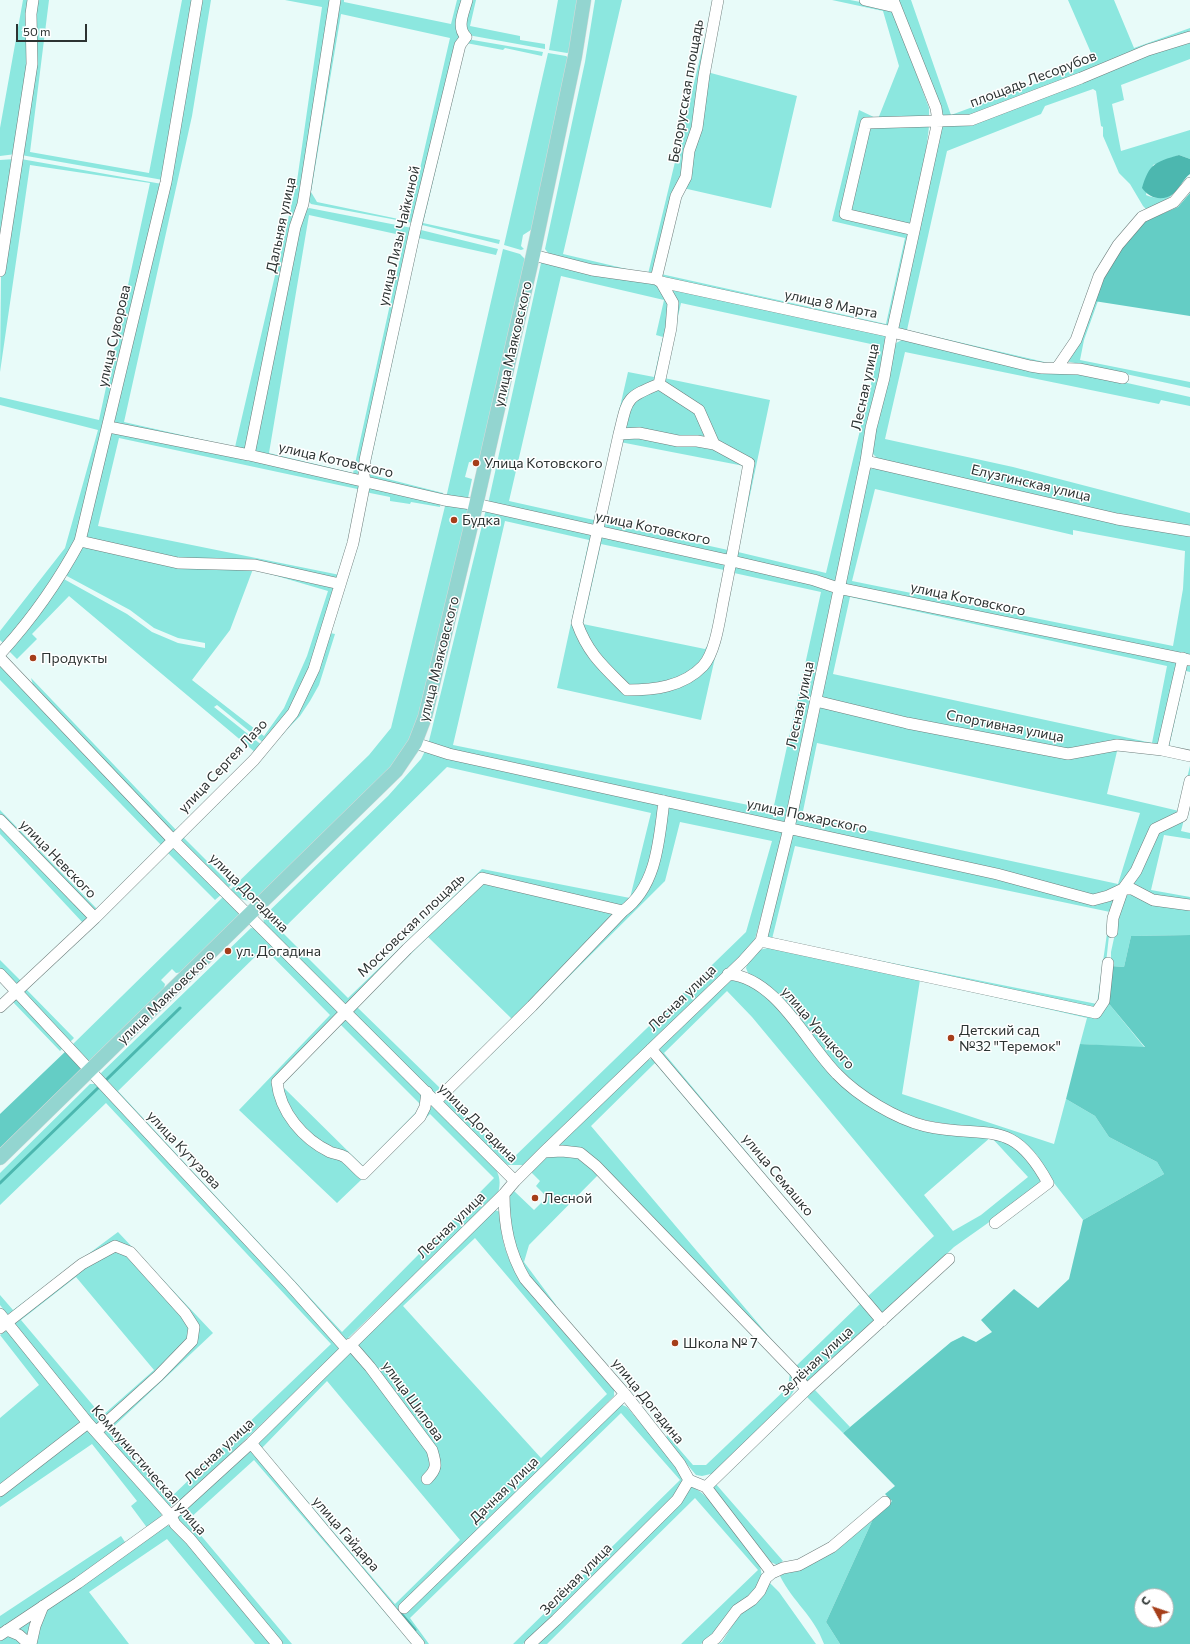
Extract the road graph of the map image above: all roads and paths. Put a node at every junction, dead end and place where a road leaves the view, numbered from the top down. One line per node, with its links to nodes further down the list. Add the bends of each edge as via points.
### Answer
1 (33, 0): 14 (street, via 32,64)
2 (197, 0): 20 (street, улица Суворова, via 166,182)
3 (335, 0): 23 (street, Дальняя улица, via 302,204 295,227)
4 (467, 0): 25 (street, улица Лизы Чайкиной, via 460,26 466,37 460,46 416,226 365,460)
5 (584, 0): 13 (main road, улица Маяковского, via 576,56)
6 (718, 0): 15 (street, Белорусская площадь, via 697,128 689,151 686,177 676,196)
7 (865, 0): 8 (street)
8 (894, 3): 10 (street, via 936,108)
9 (1190, 37): 10 (street, площадь Лесорубов, via 1148,50 971,120)
10 (938, 121): 12 (street, Лесная улица); 12 (street, via 866,123 845,214)
11 (1190, 183): 17 (street, via 1174,202 1142,216 1118,245 1100,276 1076,340)
12 (914, 230): 16 (street, Лесная улица)
13 (533, 255): 15 (street, улица 8 Марта, via 592,270); 26 (main road, улица Маяковского)
14 (0, 271)
15 (659, 281): 16 (street, улица 8 Марта); 19 (street, via 673,303 671,328)
16 (892, 332): 17 (street, улица 8 Марта, via 1030,366); 24 (street, Лесная улица)
17 (1057, 368): 18 (street, улица 8 Марта, via 1079,369)
18 (1123, 378)
19 (659, 384): 21 (street, via 636,393 626,403); 22 (street, via 699,410)
20 (108, 427): 23 (street, улица Котовского); 29 (street, улица Суворова)
21 (619, 434): 22 (street, via 639,433 678,441); 28 (street)
22 (714, 444): 30 (street, via 749,463)
23 (248, 455): 25 (street, улица Котовского)
24 (866, 461): 27 (street, Елузгинская улица, via 1117,519); 32 (street, Лесная улица)
25 (365, 482): 26 (street, улица Котовского); 31 (street, улица Сергея Лазо, via 353,542)
26 (476, 505): 28 (street, улица Котовского); 37 (main road, улица Маяковского, via 425,717)
27 (1190, 531)
28 (598, 532): 30 (street, улица Котовского); 30 (street, via 578,623 584,642 602,666 627,690 654,690 680,682 704,666 714,644)
29 (80, 541): 31 (street, via 178,563 255,565); 33 (street, улица Суворова, via 62,576 35,615)
30 (732, 561): 32 (street, улица Котовского)
31 (340, 584): 44 (street, улица Сергея Лазо, via 314,669 293,713 254,760)
32 (838, 588): 35 (street, улица Котовского); 36 (street, Лесная улица)
33 (0, 654)
34 (0, 658): 44 (street, улица Догадина)
35 (1187, 659): 38 (street)
36 (816, 702): 38 (street, Спортивная улица, via 907,723 1068,754 1117,745); 43 (street, Лесная улица)
37 (415, 743): 41 (street, улица Пожарского, via 448,754); 48 (main road, улица Маяковского, via 396,771)
38 (1162, 750): 39 (street, Спортивная улица)
39 (1190, 756)
40 (1190, 781): 45 (street, via 1182,816 1155,829 1136,871)
41 (664, 801): 43 (street, улица Пожарского); 47 (street, via 658,847 646,886 632,904)
42 (0, 820): 49 (street, улица Невского)
43 (789, 828): 45 (street, улица Пожарского, via 997,874 1093,900); 51 (street, Лесная улица)
44 (174, 840): 48 (street, улица Догадина); 49 (street, улица Сергея Лазо)
45 (1123, 889): 46 (street, via 1132,889 1153,900); 50 (street, via 1113,918)
46 (1190, 905)
47 (622, 910): 59 (street, Московская площадь, via 482,878); 63 (street, via 532,1006)
48 (249, 915): 59 (street, улица Догадина); 61 (main road, улица Маяковского)
49 (95, 918): 57 (street, улица Сергея Лазо)
50 (1112, 932)
51 (761, 941): 52 (street, Лесная улица); 53 (street, via 1096,1012 1104,1001)
52 (743, 961): 55 (street, Лесная улица); 56 (street)
53 (1108, 963)
54 (0, 974): 57 (street, улица Кутузова)
55 (728, 974): 56 (street); 60 (street, Лесная улица)
56 (742, 975): 68 (street, улица Урицкого, via 775,1000 803,1030 836,1074 857,1091 899,1116 924,1126 1003,1135 1032,1156 1048,1183)
57 (17, 992): 58 (street, улица Сергея Лазо); 61 (street, улица Кутузова)
58 (0, 1007)
59 (344, 1012): 62 (street, улица Догадина); 62 (street, via 277,1082 278,1095 284,1109 302,1132 330,1152 344,1156 363,1174 420,1117 425,1107)
60 (651, 1049): 64 (street, Лесная улица); 71 (street, улица Семашко)
61 (90, 1070): 65 (main road, улица Маяковского); 73 (street, улица Кутузова)
62 (427, 1092): 63 (street, улица Догадина)
63 (436, 1101): 66 (street, улица Догадина)
64 (544, 1152): 66 (street, Лесная улица); 74 (street, via 580,1153 596,1166 795,1372)
65 (0, 1158)
66 (515, 1181): 67 (street, Лесная улица)
67 (504, 1194): 73 (street, Лесная улица); 75 (street, улица Догадина, via 508,1237 515,1260 525,1279)
68 (995, 1223)
69 (949, 1259): 71 (street, Зелёная улица)
70 (0, 1314): 72 (street, Коммунистическая улица)
71 (882, 1321): 74 (street, Зелёная улица)
72 (4, 1325): 76 (street, Коммунистическая улица); 77 (street, via 82,1264 115,1246 130,1252 186,1314 194,1327 192,1341 158,1376)
73 (348, 1346): 78 (street, Лесная улица); 79 (street, улица Шипова, via 375,1372 432,1450 436,1462 435,1471)
74 (806, 1390): 81 (street, Зелёная улица)
75 (625, 1394): 80 (street, улица Догадина, via 680,1464); 87 (street, Дачная улица)
76 (88, 1423): 77 (street, Коммунистическая улица); 82 (street)
77 (97, 1431): 84 (street, Коммунистическая улица)
78 (251, 1443): 84 (street, Лесная улица); 91 (street, улица Гайдара)
79 (427, 1479)
80 (689, 1480): 81 (street); 92 (street, Зелёная улица, via 676,1500)
81 (706, 1487): 85 (street)
82 (0, 1491)
83 (885, 1502): 85 (street, via 832,1547 799,1566 783,1568)
84 (171, 1516): 86 (street, Лесная улица); 90 (street, Коммунистическая улица, via 174,1524 190,1539)
85 (772, 1573): 93 (street, via 752,1600 737,1610 716,1638)
86 (43, 1606): 88 (street, Лесная улица); 89 (street)
87 (404, 1608)
88 (3, 1632): 89 (street, via 18,1634)
89 (30, 1644)
90 (277, 1644)
91 (420, 1644)
92 (530, 1644)
93 (708, 1644)

